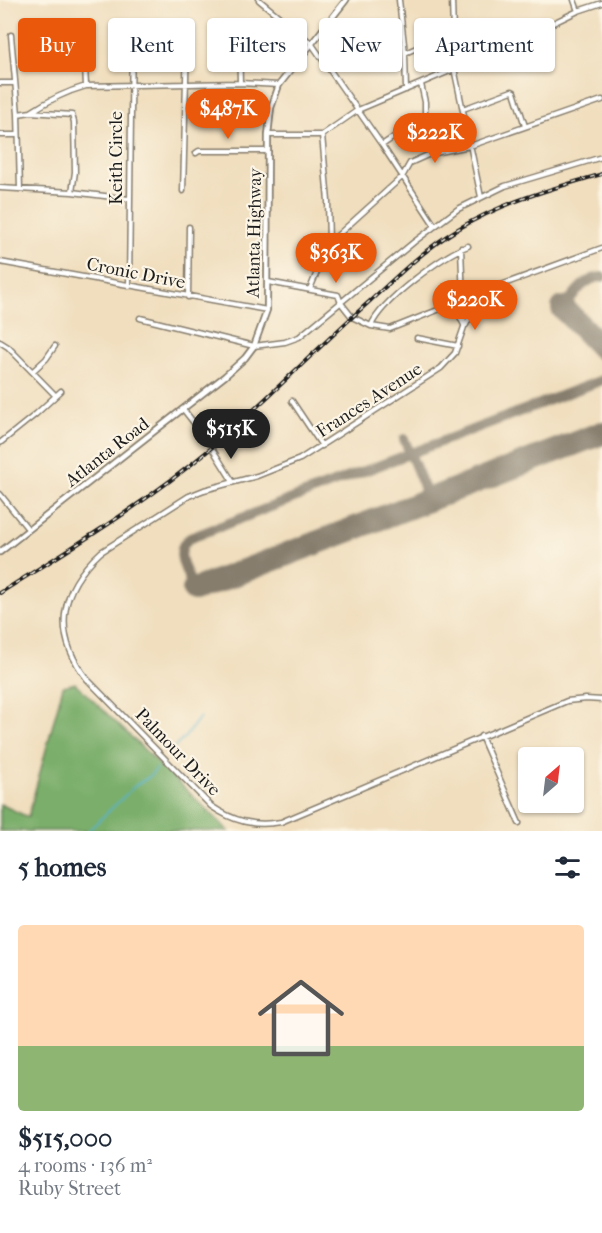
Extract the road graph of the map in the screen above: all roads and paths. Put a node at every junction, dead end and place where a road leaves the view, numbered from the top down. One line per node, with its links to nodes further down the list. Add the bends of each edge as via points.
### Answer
1 (259, 0): 11 (street)
2 (346, 0): 11 (main road, Atlanta Highway)
3 (399, 0): 13 (street)
4 (452, 0): 8 (street)
5 (574, 0): 7 (street)
6 (602, 3): 7 (street)
7 (579, 11): 9 (street)
8 (453, 18)
9 (555, 22)
10 (11, 34): 21 (street)
11 (311, 43): 26 (main road, Atlanta Highway); 31 (street)
12 (414, 49): 13 (street)
13 (405, 53): 28 (street)
14 (85, 72): 27 (street)
15 (130, 72): 23 (street, Keith Circle)
16 (186, 72): 24 (street)
17 (240, 72): 22 (street)
18 (446, 72): 25 (street)
19 (455, 72): 30 (street)
20 (0, 83): 21 (street)
21 (15, 83): 33 (street)
22 (240, 83): 24 (street); 26 (street)
23 (130, 84): 24 (street); 27 (street); 50 (street, Keith Circle)
24 (185, 84): 47 (street)
25 (421, 84): 28 (street); 39 (street, via 425,114)
26 (279, 85): 37 (main road, Atlanta Highway)
27 (86, 86): 32 (street, via 51,98)
28 (406, 90): 31 (street)
29 (602, 100): 34 (street)
30 (463, 109): 34 (street, via 512,91); 40 (street)
31 (358, 110): 38 (street); 39 (street)
32 (31, 112): 33 (street); 48 (street, via 72,115)
33 (18, 114): 36 (street)
34 (525, 126): 40 (street)
35 (0, 135): 36 (street)
36 (18, 135): 46 (street)
37 (268, 135): 38 (street); 41 (main road, Atlanta Highway)
38 (322, 135): 53 (street)
39 (382, 145): 44 (street)
40 (470, 146): 44 (street, via 430,154 410,163); 49 (street)
41 (268, 151): 42 (street); 58 (main road, Atlanta Highway)
42 (196, 153)
43 (602, 157): 49 (street)
44 (402, 177): 51 (street); 53 (street)
45 (0, 188): 46 (street)
46 (20, 189): 48 (street)
47 (183, 191)
48 (72, 192): 50 (street)
49 (481, 197): 51 (street)
50 (129, 199): 59 (street, Keith Circle)
51 (435, 226): 64 (street)
52 (189, 227): 62 (street)
53 (329, 243): 61 (street)
54 (468, 246): 55 (street)
55 (461, 248): 63 (street, Frances Avenue); 68 (street, via 438,261 389,303)
56 (602, 248): 60 (street)
57 (0, 262): 59 (street, Cronic Drive)
58 (267, 282): 61 (street); 65 (main road, Atlanta Highway)
59 (129, 286): 62 (street, Cronic Drive)
60 (493, 288): 63 (street); 69 (street, Frances Avenue, via 475,306)
61 (310, 289): 64 (street, via 338,295)
62 (188, 297): 65 (street, Cronic Drive)
63 (462, 301): 66 (street); 69 (street, Frances Avenue)
64 (341, 303): 68 (street, via 352,317); 73 (street, via 299,337)
65 (267, 310): 73 (main road, Atlanta Highway)
66 (440, 310): 68 (street, via 390,330); 69 (street, via 458,313)
67 (140, 318): 73 (street)
68 (371, 326)
69 (464, 327): 74 (street, Frances Avenue)
70 (417, 338): 74 (street)
71 (0, 342): 75 (street)
72 (55, 346): 75 (street)
73 (254, 346): 79 (main road, Atlanta Road, via 225,376)
74 (458, 346): 82 (street, Frances Avenue, via 438,371)
75 (33, 371): 77 (street)
76 (61, 391): 77 (street)
77 (55, 395): 81 (street)
78 (292, 401): 82 (street)
79 (183, 409): 80 (street); 86 (main road, Atlanta Road)
80 (209, 442)
81 (0, 443)
82 (322, 446): 84 (street, Frances Avenue, via 281,468)
83 (213, 450): 84 (street)
84 (232, 482): 89 (street, Palmour Drive, via 189,496 101,552 75,581 64,620 69,650 87,679 211,806 240,822 281,822)
85 (0, 494): 86 (street)
86 (28, 529): 87 (main road, Atlanta Road)
87 (0, 552)
88 (602, 700): 89 (street, Palmour Drive, via 567,701)
89 (481, 736): 90 (street)
90 (519, 823)

